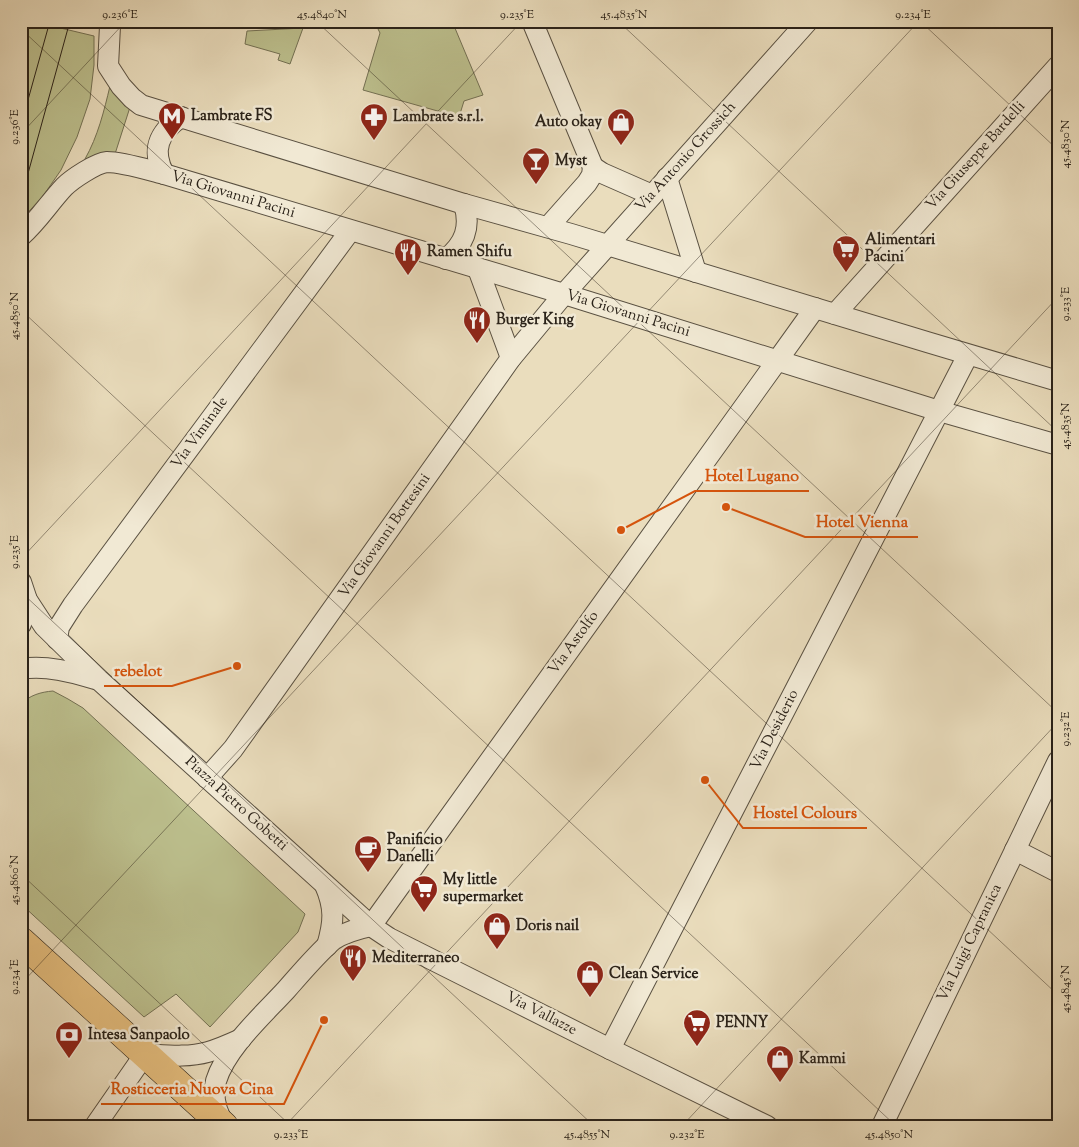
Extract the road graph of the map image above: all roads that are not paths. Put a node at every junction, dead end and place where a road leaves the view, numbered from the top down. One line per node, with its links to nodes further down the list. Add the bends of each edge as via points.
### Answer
1 (109, 21): 5 (street, via 108,66 121,86 141,105)
2 (532, 21): 6 (street)
3 (808, 21): 8 (street, Via Antonio Grossich)
4 (1058, 66): 20 (street, Via Giuseppe Bardelli)
5 (181, 118): 7 (street, Via Giovanni Pacini, via 168,128 159,142 159,166); 10 (street)
6 (593, 166): 9 (street); 11 (street, via 587,183)
7 (164, 174): 12 (street, Via Giovanni Pacini); 13 (street, Via Giovanni Pacini, via 122,164 102,163 65,186)
8 (666, 178): 9 (street, Via Antonio Grossich); 17 (street)
9 (652, 195): 14 (street, Via Antonio Grossich)
10 (464, 204): 11 (street); 15 (street, via 467,218 465,235)
11 (548, 227): 14 (street)
12 (350, 230): 15 (street, Via Giovanni Pacini); 28 (street, Via Viminale)
13 (21, 236)
14 (607, 245): 17 (street); 18 (street, Via Antonio Grossich)
15 (446, 259): 16 (street, Via Giovanni Pacini)
16 (478, 269): 18 (street, Via Giovanni Pacini); 22 (street)
17 (696, 272): 19 (street)
18 (564, 294): 22 (street, Via Giovanni Bottesini); 23 (street, Via Giovanni Pacini)
19 (815, 308): 20 (street); 23 (street)
20 (835, 314): 21 (street)
21 (968, 355): 24 (street); 25 (street)
22 (511, 358): 34 (street, Via Giovanni Bottesini, via 233,749)
23 (778, 360): 25 (street, Via Giovanni Pacini); 38 (street, Via Astolfo)
24 (1058, 381)
25 (939, 411): 26 (street, Via Giovanni Pacini); 42 (street, Via Desiderio)
26 (1058, 445)
27 (24, 591): 28 (street); 29 (street); 30 (street, Piazza Pietro Gobetti, via 44,626)
28 (65, 617): 30 (street, Via Viminale)
29 (21, 624)
30 (57, 639): 32 (street, Piazza Pietro Gobetti)
31 (21, 669): 32 (street, Piazza Pietro Gobetti, via 48,668)
32 (99, 680): 34 (street, Piazza Pietro Gobetti)
33 (1058, 761): 35 (street, Via Luigi Capranica)
34 (207, 778): 37 (street, Piazza Pietro Gobetti)
35 (1015, 850): 36 (street); 48 (street, Via Luigi Capranica)
36 (1058, 872)
37 (325, 885): 38 (street, Via Vallazze); 40 (street, via 333,918)
38 (371, 926): 40 (street, via 340,936); 42 (street, Via Vallazze)
39 (21, 941): 43 (main road)
40 (327, 946): 41 (street)
41 (241, 1039): 43 (street, via 196,1055); 46 (street, via 225,1061 215,1088 216,1107)
42 (610, 1049): 44 (street, Via Vallazze)
43 (145, 1054): 45 (street); 46 (main road)
44 (746, 1121): 47 (street, Via Vallazze)
45 (95, 1126)
46 (225, 1126)
47 (767, 1126)
48 (882, 1126)

